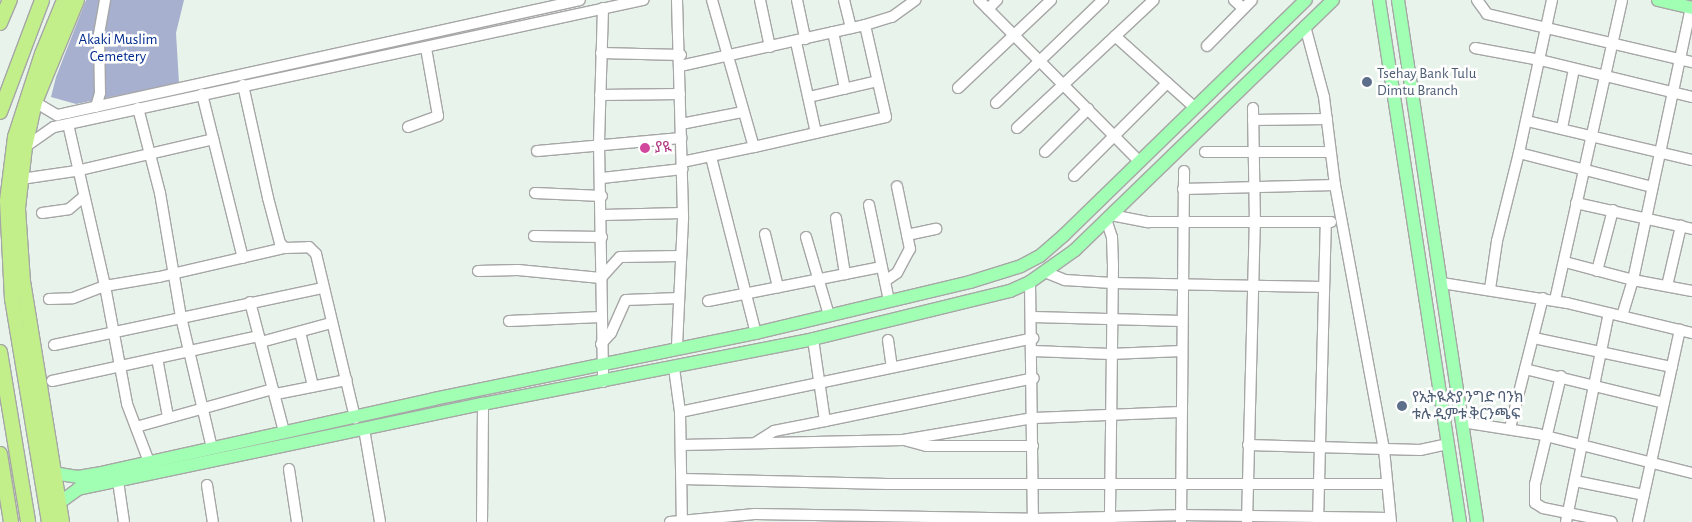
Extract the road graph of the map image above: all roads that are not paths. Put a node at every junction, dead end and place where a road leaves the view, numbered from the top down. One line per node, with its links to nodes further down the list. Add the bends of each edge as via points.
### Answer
1 (10, 0): 34 (highway)
2 (42, 0): 76 (highway)
3 (64, 0): 278 (highway, via 42,54 16,136 7,201 12,299)
4 (77, 0): 69 (highway)
5 (105, 0): 71 (street, via 98,34 101,83)
6 (580, 0): 29 (street)
7 (643, 0): 30 (street)
8 (677, 0): 52 (street)
9 (712, 0): 49 (street)
10 (760, 0): 44 (street)
11 (797, 0): 42 (street)
12 (844, 0): 37 (street)
13 (979, 0): 33 (street)
14 (997, 0): 33 (street)
15 (1051, 0): 40 (street)
16 (1103, 0): 53 (street)
17 (1154, 0): 41 (street)
18 (1234, 0): 31 (street)
19 (1252, 0): 31 (street)
20 (1332, 0): 36 (main road)
21 (1379, 0): 238 (main road)
22 (1398, 0): 156 (main road)
23 (1476, 0): 38 (street, via 1487,14)
24 (1552, 0): 38 (street)
25 (1622, 0): 43 (street)
26 (1658, 0): 32 (main road)
27 (912, 1): 35 (street, via 892,17)
28 (1299, 2): 72 (main road)
29 (550, 4): 71 (street)
30 (603, 8): 46 (street); 48 (street)
31 (1243, 8): 45 (street)
32 (1691, 8): 50 (street)
33 (988, 9): 40 (street)
34 (0, 24)
35 (865, 25): 37 (street); 57 (street)
36 (1306, 26): 78 (street, via 1320,76); 126 (main road)
37 (852, 28): 39 (street)
38 (1546, 28): 43 (street); 51 (street)
39 (833, 32): 42 (street); 61 (street)
40 (1014, 34): 53 (street); 62 (street)
41 (1115, 36): 58 (street); 60 (street)
42 (801, 40): 44 (street); 67 (street)
43 (1613, 44): 50 (street); 56 (street)
44 (770, 46): 49 (street)
45 (1207, 46)
46 (426, 48): 59 (street); 83 (street, via 438,116)
47 (1475, 48): 51 (street)
48 (601, 53): 52 (street); 65 (street)
49 (727, 55): 52 (street); 77 (street)
50 (1680, 59): 54 (street); 63 (street)
51 (1540, 60): 55 (street); 80 (street)
52 (680, 61): 66 (street)
53 (1040, 61): 60 (street); 70 (street)
54 (1692, 62)
55 (1574, 69): 56 (street); 85 (street)
56 (1606, 76): 63 (street); 88 (street)
57 (877, 81): 61 (street); 86 (street, via 886,117)
58 (1167, 83): 72 (street); 87 (street)
59 (243, 85): 64 (street); 141 (street, via 268,198 280,243)
60 (1066, 86): 75 (street); 84 (street)
61 (845, 88): 67 (street)
62 (958, 88)
63 (1673, 92): 68 (street); 100 (street)
64 (202, 94): 73 (street); 90 (street)
65 (600, 94): 66 (street); 91 (street)
66 (680, 94): 82 (street)
67 (809, 97): 86 (street)
68 (1692, 97)
69 (35, 102): 71 (street, via 57,115); 92 (highway)
70 (996, 103)
71 (96, 107)
72 (1194, 107): 104 (main road)
73 (138, 108): 81 (street); 95 (street)
74 (1253, 108): 79 (street)
75 (1088, 110): 87 (street); 96 (street)
76 (0, 112)
77 (742, 112): 82 (street); 93 (street)
78 (1327, 119): 79 (street); 98 (street)
79 (1253, 120): 101 (street)
80 (1526, 121): 85 (street); 99 (street)
81 (68, 124): 92 (street, via 54,127); 107 (street)
82 (681, 124): 89 (street)
83 (408, 127)
84 (1017, 128)
85 (1562, 128): 88 (street)
86 (816, 133): 93 (street)
87 (1114, 136): 104 (street); 109 (street)
88 (1592, 136): 100 (street); 106 (street)
89 (681, 138): 91 (street); 105 (street)
90 (213, 139): 95 (street); 143 (street)
91 (599, 144): 94 (street); 111 (street)
92 (25, 147): 110 (highway)
93 (754, 147): 102 (street)
94 (537, 151)
95 (150, 152): 107 (street); 149 (street)
96 (1045, 152)
97 (1205, 152): 101 (street)
98 (1330, 152): 101 (street); 113 (street)
99 (1519, 153): 106 (street); 165 (street, via 1497,241)
100 (1659, 153): 103 (street); 114 (street)
101 (1253, 154): 116 (street)
102 (711, 157): 105 (street); 167 (street)
103 (1692, 160)
104 (1139, 162): 173 (main road, via 1040,256 970,282)
105 (682, 165): 111 (street); 124 (street)
106 (1583, 170): 114 (street); 120 (street)
107 (76, 171): 110 (street); 119 (street)
108 (1184, 171): 115 (street)
109 (1074, 176)
110 (21, 178): 250 (highway, via 18,218 22,274)
111 (602, 178): 118 (street)
112 (897, 186): 137 (street)
113 (1335, 186): 116 (street); 130 (street)
114 (1652, 187): 127 (street)
115 (1184, 189): 116 (street); 131 (street)
116 (1253, 190): 132 (street)
117 (536, 193): 118 (street)
118 (602, 196): 125 (street)
119 (82, 198): 123 (street, via 69,209); 160 (street)
120 (1576, 203): 122 (street); 144 (street)
121 (868, 205): 145 (street)
122 (1612, 210): 127 (street); 147 (street)
123 (42, 213)
124 (682, 213): 125 (street); 142 (street)
125 (603, 215): 139 (street)
126 (1108, 217): 131 (street); 148 (main road, via 1075,250); 157 (street, via 1112,237)
127 (1646, 217): 133 (street); 153 (street)
128 (836, 218): 150 (street)
129 (1326, 222): 130 (street); 132 (street); 163 (street)
130 (1342, 222): 245 (street)
131 (1183, 223): 132 (street); 158 (street)
132 (1254, 224): 159 (street)
133 (1681, 226): 135 (street); 161 (street)
134 (936, 229): 137 (street)
135 (1692, 229)
136 (765, 234): 162 (street)
137 (907, 235): 154 (street, via 910,249 907,259 897,273)
138 (534, 236): 139 (street)
139 (602, 237): 151 (street)
140 (806, 237): 152 (street)
141 (285, 248): 143 (street); 164 (street, via 309,247 316,254)
142 (681, 256): 151 (street, via 620,257); 168 (street)
143 (243, 258): 149 (street)
144 (1565, 262): 147 (street); 171 (street)
145 (882, 267): 150 (street); 154 (street)
146 (478, 271): 151 (street, via 518,270)
147 (1597, 271): 153 (street)
148 (1046, 272): 155 (main road); 157 (street, via 1065,280)
149 (175, 274): 160 (street); 178 (street)
150 (845, 274): 152 (street)
151 (601, 278): 180 (street)
152 (818, 279): 162 (street); 176 (street)
153 (1633, 280): 161 (street); 177 (street)
154 (885, 281): 173 (street)
155 (1030, 282): 179 (street); 193 (main road, via 984,299)
156 (1442, 283): 165 (street); 230 (main road)
157 (1112, 284): 158 (street); 181 (street)
158 (1182, 284): 159 (street); 183 (street)
159 (1253, 285): 163 (street); 240 (street)
160 (105, 286): 170 (street, via 73,298); 187 (street)
161 (1667, 286): 166 (street)
162 (778, 287): 167 (street)
163 (1323, 287): 243 (street)
164 (323, 288): 174 (street); 184 (street)
165 (1490, 289): 169 (street)
166 (1692, 291)
167 (745, 293): 172 (street); 189 (street)
168 (680, 298): 196 (street, via 626,300 611,333); 197 (street)
169 (1543, 298): 171 (street); 191 (street)
170 (49, 299)
171 (1555, 300): 175 (street)
172 (708, 301)
173 (889, 301): 176 (main road)
174 (250, 302): 178 (street); 192 (street)
175 (1609, 313): 177 (street); 202 (street)
176 (829, 315): 189 (main road)
177 (1622, 316): 185 (street)
178 (181, 317): 187 (street); 198 (street)
179 (1033, 317): 181 (street); 190 (street)
180 (601, 318): 182 (street); 196 (street)
181 (1111, 318): 183 (street); 203 (street)
182 (509, 321)
183 (1182, 321): 200 (street)
184 (331, 323): 188 (street); 213 (street, via 339,342)
185 (1680, 330): 186 (street); 207 (street)
186 (1692, 331)
187 (112, 332): 195 (street); 206 (street)
188 (300, 332): 192 (street); 218 (street)
189 (756, 333): 197 (main road)
190 (1033, 338): 199 (street); 209 (street)
191 (1534, 338): 202 (street); 210 (street)
192 (259, 339): 198 (street); 219 (street)
193 (813, 339): 208 (main road); 216 (street)
194 (888, 340): 209 (street)
195 (54, 344)
196 (601, 344): 205 (street)
197 (678, 348): 205 (main road)
198 (191, 349): 204 (street); 222 (street)
199 (1034, 351): 203 (street); 212 (street)
200 (1182, 351): 203 (street); 224 (street)
201 (0, 352): 277 (highway)
202 (1601, 353): 207 (street); 217 (street)
203 (1110, 354): 225 (street)
204 (157, 358): 206 (street); 226 (street)
205 (600, 364): 215 (street); 227 (main road)
206 (120, 367): 214 (street); 231 (street, via 126,404)
207 (1672, 367): 220 (street)
208 (674, 368): 215 (main road); 223 (street)
209 (892, 368): 216 (street)
210 (1525, 369): 211 (street); 232 (street)
211 (1560, 376): 217 (street); 235 (street)
212 (1034, 378): 228 (street); 229 (street)
213 (347, 380): 218 (street); 227 (street)
214 (52, 381)
215 (603, 382): 221 (main road)
216 (820, 385): 223 (street); 229 (street)
217 (1594, 385): 220 (street); 241 (street)
218 (313, 386): 219 (street)
219 (275, 391): 222 (street); 234 (street)
220 (1664, 403): 248 (street)
221 (483, 404): 233 (main road); 284 (street)
222 (205, 407): 226 (street); 244 (street)
223 (680, 412): 239 (street)
224 (1181, 412): 225 (street); 255 (street)
225 (1110, 413): 228 (street); 259 (street)
226 (168, 417): 231 (street)
227 (355, 418): 234 (main road)
228 (1034, 418): 236 (street); 242 (street)
229 (825, 421): 237 (street, via 774,431)
230 (1462, 422): 232 (street); 287 (main road)
231 (136, 427): 247 (street)
232 (1510, 428): 235 (street)
233 (364, 429): 253 (main road); 283 (street)
234 (284, 432): 244 (main road)
235 (1546, 436): 241 (street); 267 (street, via 1535,484 1535,503)
236 (903, 440): 237 (street); 242 (street, via 926,446)
237 (755, 443): 239 (street)
238 (1448, 444): 245 (street, via 1427,450); 286 (main road)
239 (682, 445): 252 (street)
240 (1248, 445): 243 (street); 256 (street)
241 (1582, 445): 248 (street); 254 (street)
242 (1033, 446): 258 (street)
243 (1319, 447): 245 (street); 257 (street)
244 (212, 448): 247 (main road)
245 (1384, 448): 260 (street)
246 (0, 454): 276 (highway)
247 (149, 462): 250 (main road, via 78,477)
248 (1650, 464): 251 (street); 262 (street)
249 (289, 469): 282 (street)
250 (53, 473): 263 (highway)
251 (1692, 473)
252 (683, 479): 258 (street, via 887,484); 269 (street)
253 (118, 481): 263 (main road, via 78,489); 280 (street)
254 (1575, 481): 262 (street); 267 (street)
255 (1181, 482): 256 (street); 259 (street); 266 (street)
256 (1247, 482): 257 (street); 271 (street)
257 (1318, 482): 260 (street); 273 (street)
258 (1033, 483): 259 (street); 270 (street)
259 (1109, 483): 268 (street)
260 (1385, 484): 275 (street)
261 (207, 485): 281 (street)
262 (1644, 495): 289 (street)
263 (58, 503): 279 (highway)
264 (755, 518): 265 (street); 269 (street)
265 (894, 518): 270 (street)
266 (1181, 518): 268 (street); 271 (street)
267 (1567, 518): 288 (street)
268 (1110, 519): 270 (street)
269 (682, 520): 285 (street)
270 (1033, 520)
271 (1247, 520): 272 (street)
272 (1288, 520): 273 (street)
273 (1318, 520): 274 (street)
274 (1358, 520): 275 (street)
275 (1391, 520)
276 (11, 522)
277 (28, 522)
278 (49, 522)
279 (62, 522)
280 (124, 522)
281 (213, 522)
282 (297, 522)
283 (380, 522)
284 (482, 522)
285 (670, 522)
286 (1460, 522)
287 (1477, 522)
288 (1612, 522)
289 (1638, 522)

